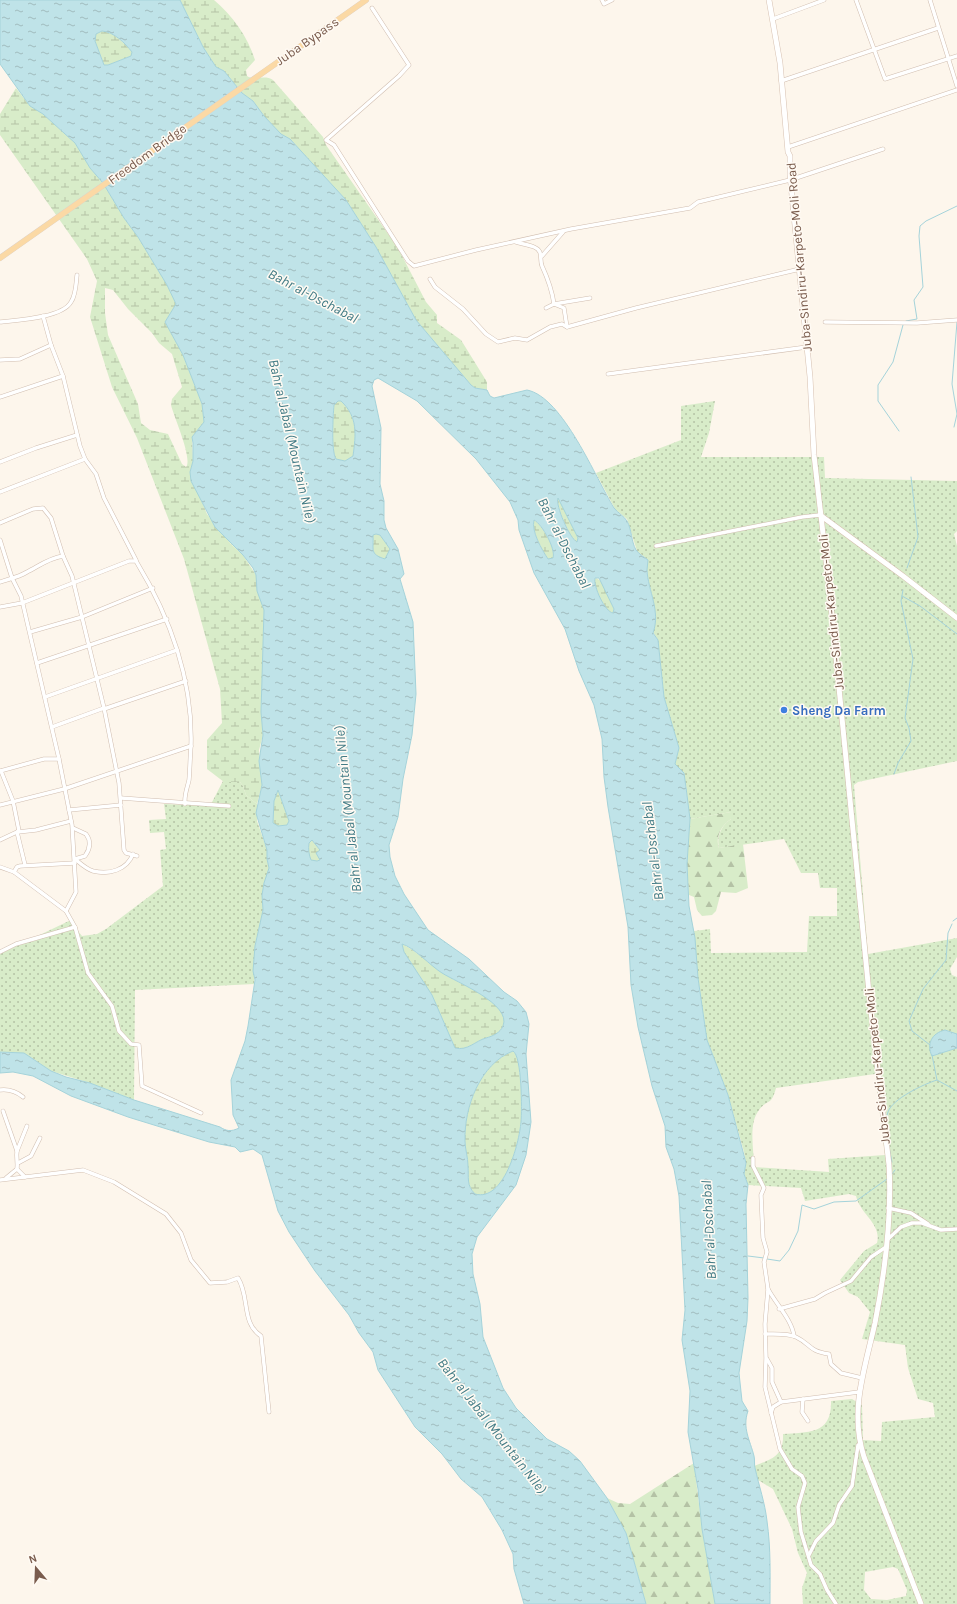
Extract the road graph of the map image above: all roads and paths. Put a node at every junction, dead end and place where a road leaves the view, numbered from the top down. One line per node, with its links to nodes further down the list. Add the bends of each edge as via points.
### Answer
1 (366, 0): 14 (main road, Juba Bypass)
2 (602, 0): 3 (street, via 604,4)
3 (612, 0)
4 (769, 0): 9 (main road, Juba-Sindiru-Karpeto-Moli Road)
5 (824, 0): 9 (street)
6 (856, 0): 11 (street)
7 (930, 0): 10 (street)
8 (372, 8): 22 (street, via 409,65 326,140 334,145 412,265)
9 (773, 19): 15 (main road, Juba-Sindiru-Karpeto-Moli Road)
10 (938, 28): 11 (street); 13 (street)
11 (875, 50): 13 (street, via 885,79); 15 (street)
12 (957, 56): 13 (street)
13 (948, 59): 16 (street)
14 (268, 68): 24 (main road, Freedom Bridge)
15 (782, 81): 18 (main road, Juba-Sindiru-Karpeto-Moli Road)
16 (957, 86)
17 (957, 90): 18 (street)
18 (788, 147): 20 (main road, Juba-Sindiru-Karpeto-Moli Road)
19 (883, 148): 20 (street)
20 (790, 180): 21 (street, via 698,202 690,208); 25 (main road, Juba-Sindiru-Karpeto-Moli Road)
21 (563, 232): 22 (street); 23 (street)
22 (515, 242): 23 (street, via 534,247)
23 (542, 256): 29 (street, via 541,264 548,279)
24 (0, 259)
25 (800, 269): 35 (street); 37 (main road, Juba-Sindiru-Karpeto-Moli Road)
26 (78, 275): 31 (street, via 71,303 56,313)
27 (430, 279): 35 (street, via 434,287 463,309 486,334 498,342 515,338 527,340 554,326 562,324)
28 (590, 298): 29 (street)
29 (554, 304): 30 (street); 35 (street, via 564,308)
30 (546, 308)
31 (43, 316): 33 (street); 36 (street)
32 (957, 320): 34 (street, via 917,323)
33 (0, 322)
34 (825, 322)
35 (567, 327)
36 (51, 345): 38 (street, via 20,359); 40 (street)
37 (807, 347): 39 (street); 46 (main road, Juba-Sindiru-Karpeto-Moli Road)
38 (0, 360)
39 (608, 374)
40 (63, 376): 41 (street); 42 (street)
41 (0, 397)
42 (77, 435): 43 (street); 44 (street)
43 (85, 459): 45 (street); 52 (street, via 96,474 103,496)
44 (0, 462)
45 (0, 492)
46 (820, 515): 49 (street); 60 (main road); 107 (main road, Juba-Sindiru-Karpeto-Moli, via 889,1165)
47 (0, 523): 51 (street, via 33,509 43,508 51,518)
48 (0, 540): 50 (street)
49 (656, 546)
50 (2, 553): 53 (street)
51 (63, 556): 53 (street, via 43,562); 55 (street)
52 (136, 560): 55 (street); 56 (street)
53 (12, 578): 54 (street); 57 (street)
54 (0, 582)
55 (74, 583): 57 (street); 59 (street)
56 (153, 588): 59 (street); 61 (street)
57 (22, 603): 58 (street); 62 (street)
58 (0, 607)
59 (82, 616): 62 (street); 63 (street)
60 (957, 618)
61 (167, 619): 63 (street); 64 (street)
62 (30, 632): 65 (street)
63 (88, 646): 65 (street); 66 (street)
64 (177, 650): 66 (street); 67 (street)
65 (37, 663): 68 (street)
66 (96, 678): 68 (street); 69 (street)
67 (186, 681): 69 (street); 71 (street)
68 (45, 697): 70 (street)
69 (104, 709): 70 (street); 74 (street)
70 (52, 727): 72 (street)
71 (191, 746): 74 (street); 79 (street, via 188,781 184,793)
72 (59, 759): 73 (street, via 44,759); 75 (street)
73 (0, 771): 77 (street)
74 (116, 771): 75 (street); 76 (street)
75 (64, 789): 77 (street); 82 (street)
76 (121, 798): 78 (street); 79 (street)
77 (12, 801): 80 (street); 85 (street)
78 (121, 804): 82 (street); 87 (street, via 124,850 135,855 127,865 118,870 93,871)
79 (185, 804): 81 (street)
80 (0, 805)
81 (229, 806)
82 (69, 810): 83 (street)
83 (71, 821): 84 (street); 85 (street)
84 (73, 828): 87 (street); 87 (street, via 86,834 90,844 85,856)
85 (18, 832): 86 (street); 88 (street)
86 (0, 840)
87 (75, 861): 88 (street); 91 (street, via 76,892)
88 (25, 865): 90 (street, via 16,866)
89 (0, 867): 90 (street)
90 (14, 872): 91 (street)
91 (66, 912): 92 (street)
92 (75, 927): 93 (street, via 16,944); 97 (street, via 87,969 112,1006 119,1030 131,1044 139,1045 142,1086)
93 (0, 952)
94 (0, 1090): 95 (street, via 18,1093)
95 (23, 1098)
96 (4, 1111): 100 (street)
97 (201, 1113)
98 (27, 1126): 100 (street)
99 (40, 1138): 102 (street, via 31,1156)
100 (17, 1151): 102 (street)
101 (753, 1158): 112 (street, via 753,1166 763,1185 763,1238 767,1252 764,1262)
102 (18, 1163): 103 (street)
103 (17, 1169): 104 (street); 105 (street)
104 (25, 1176): 105 (street); 121 (street, via 84,1170 114,1182 166,1214 181,1233 192,1260 210,1283 227,1282 238,1278 246,1298 248,1321 254,1331 261,1336)
105 (6, 1178): 106 (street)
106 (0, 1180)
107 (888, 1208): 108 (street, via 911,1213); 110 (main road, Juba-Sindiru-Karpeto-Moli)
108 (929, 1225): 109 (street, via 937,1230); 110 (street, via 917,1223 904,1226)
109 (957, 1229)
110 (886, 1241): 111 (main road, Juba-Sindiru-Karpeto-Moli)
111 (886, 1247): 113 (street, via 871,1257 851,1281 815,1299); 117 (main road, Juba-Sindiru-Karpeto-Moli, via 876,1317)
112 (768, 1289): 113 (street); 114 (street)
113 (779, 1309): 115 (street, via 791,1324)
114 (765, 1334): 115 (street); 116 (street)
115 (794, 1336): 117 (street, via 814,1351 829,1354 831,1364 841,1373)
116 (766, 1358): 120 (street, via 772,1368 772,1382); 122 (street, via 764,1387)
117 (862, 1378): 118 (main road, Juba-Sindiru-Karpeto-Moli)
118 (859, 1392): 119 (street); 127 (main road, Juba-Sindiru-Karpeto-Moli, via 857,1415 860,1446)
119 (803, 1399): 120 (street); 123 (street, via 802,1412)
120 (781, 1402): 122 (street, via 773,1407)
121 (269, 1412)
122 (770, 1414): 125 (street, via 780,1449 792,1469 802,1476 805,1483 798,1515)
123 (808, 1421)
124 (858, 1445): 125 (street, via 852,1486 839,1505 833,1523 816,1541)
125 (809, 1556): 126 (street)
126 (836, 1604)
127 (920, 1604)

